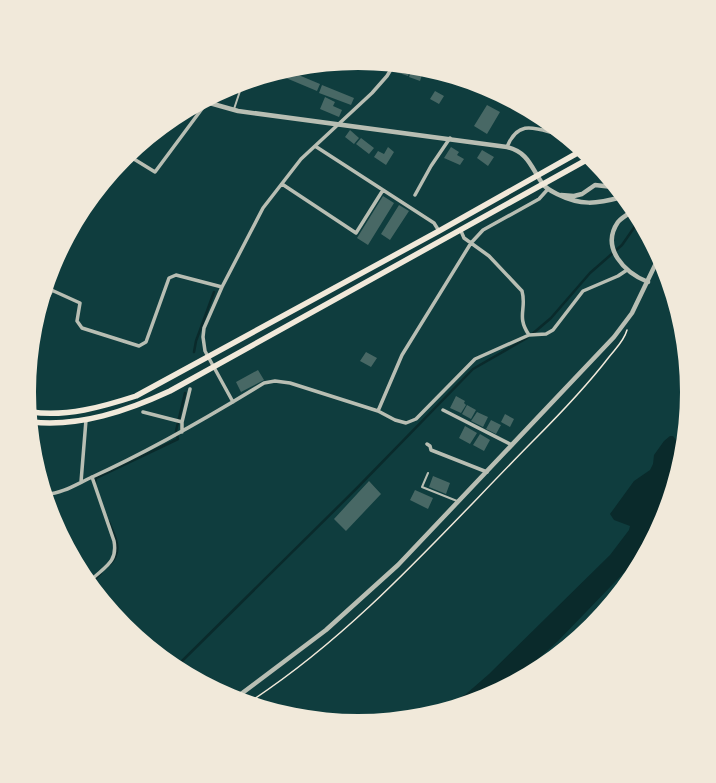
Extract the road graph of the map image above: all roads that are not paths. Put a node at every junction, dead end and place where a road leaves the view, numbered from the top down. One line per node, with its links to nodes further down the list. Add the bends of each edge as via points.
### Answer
1 (390, 71): 6 (street)
2 (239, 93): 4 (lane)
3 (214, 104): 4 (street)
4 (233, 110): 6 (street)
5 (199, 112): 12 (street, via 155,172)
6 (340, 124): 8 (street); 9 (street)
7 (547, 131): 10 (street, via 526,127 519,129)
8 (450, 138): 10 (street); 21 (street, via 431,166)
9 (315, 146): 15 (street, via 301,159); 19 (street)
10 (507, 147): 14 (street, via 516,149 524,155)
11 (575, 154): 14 (main road)
12 (135, 160)
13 (583, 162): 16 (main road)
14 (537, 175): 16 (street); 24 (main road)
15 (282, 184): 19 (street, via 356,233); 30 (street, via 263,208)
16 (542, 184): 18 (street); 25 (main road)
17 (606, 186): 20 (street, via 595,185 574,196)
18 (548, 189): 20 (street); 26 (street, via 539,199 483,230)
19 (383, 190): 24 (street, via 434,223)
20 (557, 194): 22 (street, via 587,204)
21 (416, 196)
22 (615, 198)
23 (627, 215): 28 (street, via 619,222 613,233 612,244 615,254)
24 (439, 231): 33 (main road)
25 (460, 231): 26 (street); 34 (main road)
26 (471, 243): 32 (street, via 489,256 522,291 522,324); 38 (street, via 402,355)
27 (655, 267): 29 (street)
28 (627, 270): 29 (street); 32 (street, via 583,291 546,334)
29 (648, 282): 46 (street, via 632,313 614,337)
30 (222, 287): 31 (street, via 176,275 169,278 146,342 139,346 82,328 77,322 80,303); 33 (street, via 204,328 204,345)
31 (52, 290)
32 (529, 334): 38 (street, via 475,359 416,419 406,423)
33 (208, 357): 34 (street); 39 (main road, via 136,396 109,405 80,412)
34 (213, 367): 36 (street); 41 (main road, via 140,405)
35 (190, 389): 43 (street)
36 (233, 402): 38 (street, via 264,383 275,381 290,383); 44 (street)
37 (443, 410): 46 (street)
38 (378, 411)
39 (37, 412)
40 (143, 412): 43 (street)
41 (86, 420): 42 (main road); 50 (street)
42 (38, 422)
43 (180, 422): 44 (street)
44 (182, 432): 49 (street)
45 (427, 444): 47 (street, via 431,450)
46 (512, 445): 47 (street)
47 (487, 472): 52 (street)
48 (428, 473): 52 (lane, via 422,487)
49 (92, 477): 50 (street); 53 (street, via 116,552 111,562)
50 (81, 482): 51 (street)
51 (52, 493)
52 (459, 502): 54 (street, via 398,565 326,630)
53 (95, 577)
54 (243, 692)

